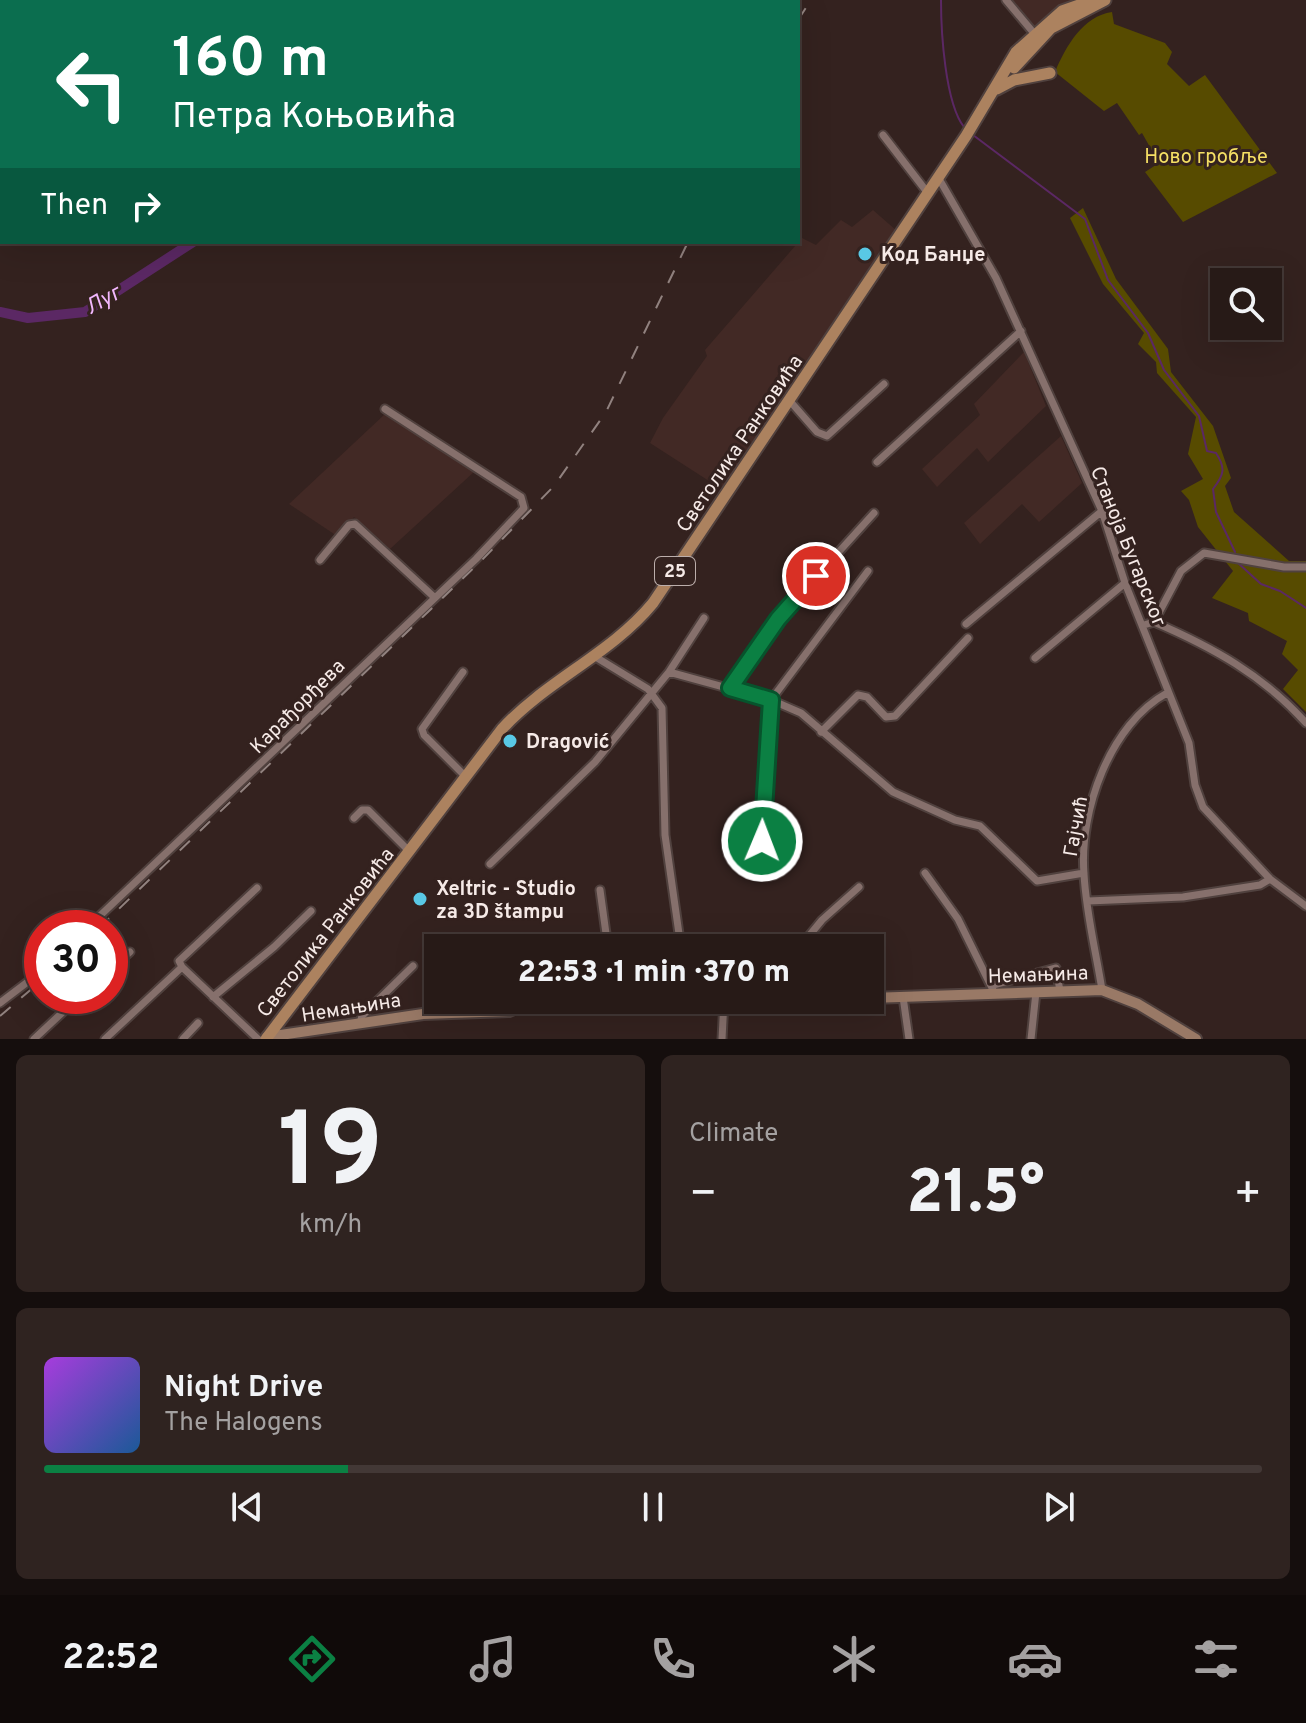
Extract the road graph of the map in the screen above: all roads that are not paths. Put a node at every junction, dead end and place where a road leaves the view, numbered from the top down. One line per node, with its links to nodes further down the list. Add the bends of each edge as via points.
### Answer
1 (1006, 0): 4 (street)
2 (1093, 0): 4 (main road, Светолика Ранковића / 25, via 1062,11)
3 (1105, 0): 4 (main road, Светолика Ранковића / 25)
4 (1032, 36): 6 (main road, Светолика Ранковића / 25, via 1009,63)
5 (1050, 73): 6 (main road)
6 (999, 87): 8 (main road, Светолика Ранковића / 25)
7 (883, 135): 9 (street)
8 (938, 177): 9 (main road, Светолика Ранковића / 25); 10 (street, Станоја Бугарског)
9 (927, 192): 12 (main road, Светолика Ранковића / 25)
10 (1021, 331): 14 (street); 15 (street, Станоја Бугарског)
11 (884, 384): 12 (street, via 827,436)
12 (789, 400): 27 (main road, Светолика Ранковића / 25, via 653,603)
13 (385, 409): 21 (street, Карађорђева, via 525,504 494,542)
14 (877, 462)
15 (1102, 511): 20 (street, Станоја Бугарског); 24 (street)
16 (874, 513): 31 (street, via 778,619)
17 (320, 560): 21 (street, via 349,525 356,524)
18 (1306, 567): 23 (street, via 1204,553 1173,582)
19 (868, 571): 34 (street)
20 (1125, 583): 25 (street, Станоја Бугарског); 28 (street)
21 (434, 597): 50 (street, Карађорђева)
22 (704, 618): 30 (street)
23 (1154, 622): 25 (street); 35 (street, via 1263,680)
24 (966, 624)
25 (1144, 625): 33 (street, Станоја Бугарског)
26 (968, 638): 36 (street, via 895,716 886,717 858,695)
27 (594, 656): 32 (street); 37 (main road, Светолика Ранковића / 25, via 519,711)
28 (1035, 658)
29 (463, 672): 37 (street, via 422,731)
30 (669, 672): 31 (street); 32 (street)
31 (730, 688): 34 (street)
32 (652, 692): 41 (street, via 595,762); 53 (street, via 664,721 665,835)
33 (1167, 693): 43 (street, Гајчић, via 1113,745 1092,807); 44 (street, Станоја Бугарског, via 1189,743 1203,807)
34 (771, 700): 36 (street, via 801,713); 40 (street)
35 (1306, 723)
36 (821, 732): 43 (street, via 906,798 980,826 1037,881)
37 (465, 776): 39 (main road, Светолика Ранковића / 25)
38 (354, 818): 39 (street, via 368,810)
39 (410, 852): 72 (main road, Светолика Ранковића / 25)
40 (763, 857)
41 (490, 864)
42 (925, 873): 58 (street, via 958,919)
43 (1084, 873): 48 (street, Гајчић)
44 (1270, 879): 48 (street, via 1183,897); 49 (street, Станоја Бугарског)
45 (859, 887): 54 (street)
46 (257, 888): 56 (street, via 179,961)
47 (600, 890): 52 (street)
48 (1088, 901): 59 (street, Гајчић)
49 (1306, 906)
50 (106, 910)
51 (311, 911): 62 (street)
52 (606, 934)
53 (679, 934)
54 (810, 934)
55 (413, 966): 70 (street)
56 (182, 967): 62 (street); 74 (street)
57 (24, 985): 65 (street)
58 (994, 989): 60 (street, via 1056,968); 61 (street, Немањина); 63 (street, Немањина)
59 (1102, 990): 60 (street, Немањина); 71 (street, Немањина, via 1138,1004)
60 (1060, 991): 61 (street, Немањина)
61 (1036, 992): 78 (street)
62 (213, 997): 72 (street)
63 (903, 997): 64 (street, Немањина); 77 (street)
64 (884, 998)
65 (0, 1003)
66 (61, 1014): 73 (street)
67 (428, 1014): 70 (street, Немањина)
68 (723, 1014): 76 (street)
69 (198, 1023): 75 (street)
70 (360, 1023): 72 (street, Немањина)
71 (1185, 1036): 79 (street, Немањина)
72 (264, 1038)
73 (34, 1039)
74 (105, 1039)
75 (183, 1039)
76 (722, 1039)
77 (909, 1039)
78 (1031, 1039)
79 (1196, 1039)

